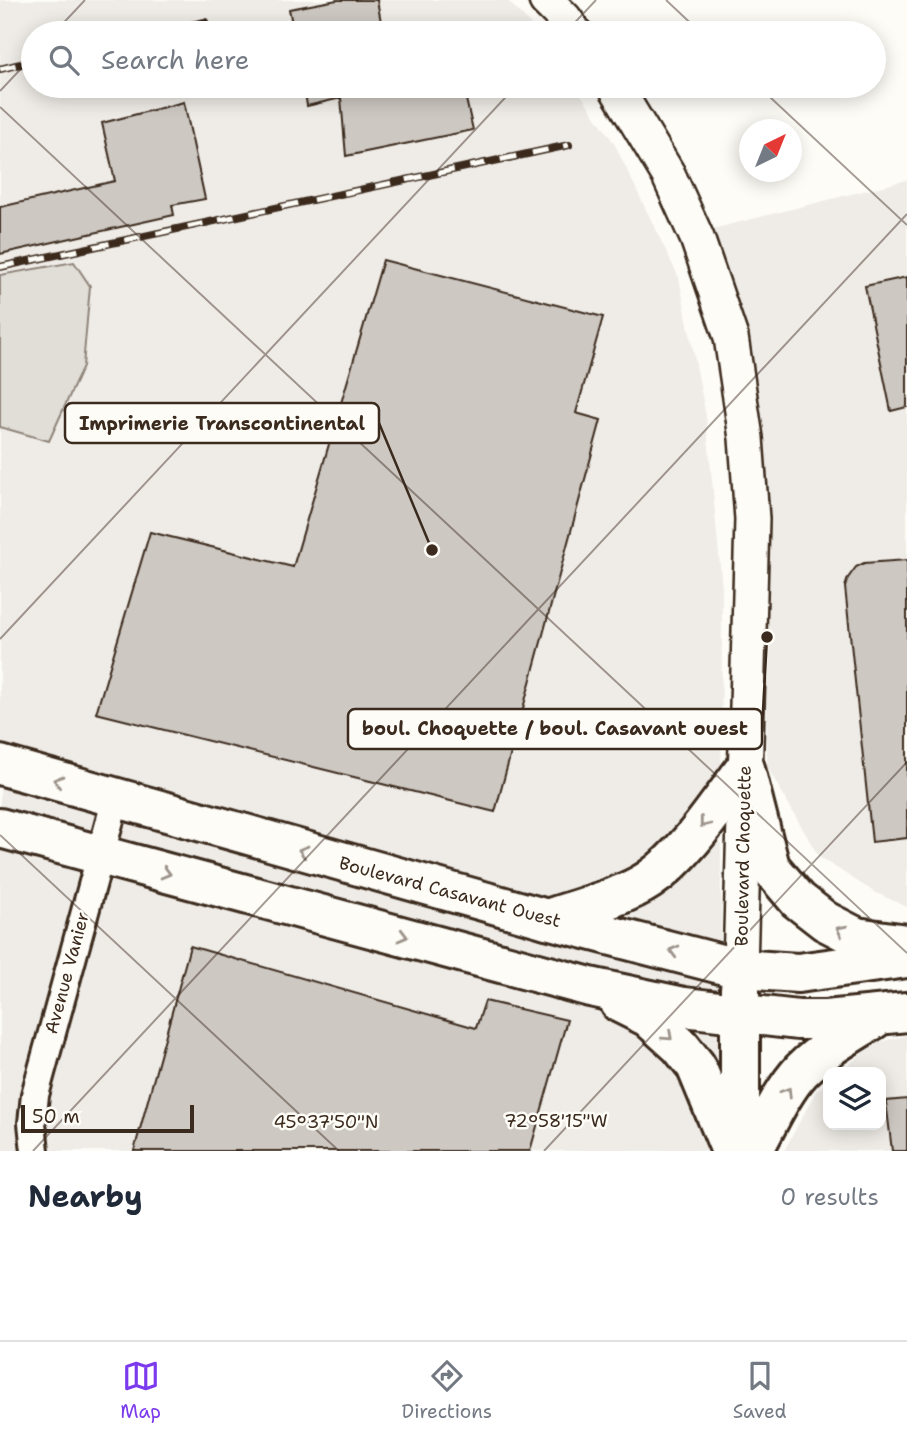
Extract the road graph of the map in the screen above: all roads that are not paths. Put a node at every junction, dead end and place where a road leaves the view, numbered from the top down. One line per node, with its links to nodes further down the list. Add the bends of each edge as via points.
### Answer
1 (546, 0): 2 (street)
2 (566, 21)
3 (622, 98): 5 (street, Boulevard Choquette, via 668,174 697,238 731,337 752,519)
4 (0, 765): 6 (main road, Boulevard Casavant Ouest, one-way to 4)
5 (745, 769): 9 (main road, one-way to 9, via 679,855 649,880); 10 (main road, one-way to 5, via 856,937 798,900 770,867); 12 (street, Boulevard Choquette)
6 (116, 798): 8 (street, Avenue Vanier); 9 (main road, Boulevard Casavant Ouest, one-way to 6)
7 (0, 828): 8 (main road)
8 (100, 856): 13 (main road, one-way to 13); 16 (street, Avenue Vanier, via 35,1095)
9 (547, 919): 12 (main road, Boulevard Casavant Ouest, one-way to 9)
10 (907, 944)
11 (907, 958): 12 (main road, Boulevard Casavant Ouest, via 798,973)
12 (740, 969): 14 (main road, Boulevard Choquette)
13 (590, 987): 14 (main road, via 684,1007); 17 (main road, one-way to 17, via 648,1017 685,1052 696,1066)
14 (740, 1013): 15 (main road, via 798,1020); 18 (main road, Boulevard Choquette)
15 (894, 1013): 19 (main road, one-way to 15, via 800,1072 820,1054)
16 (35, 1151)
17 (731, 1151)
18 (740, 1151)
19 (753, 1151)

